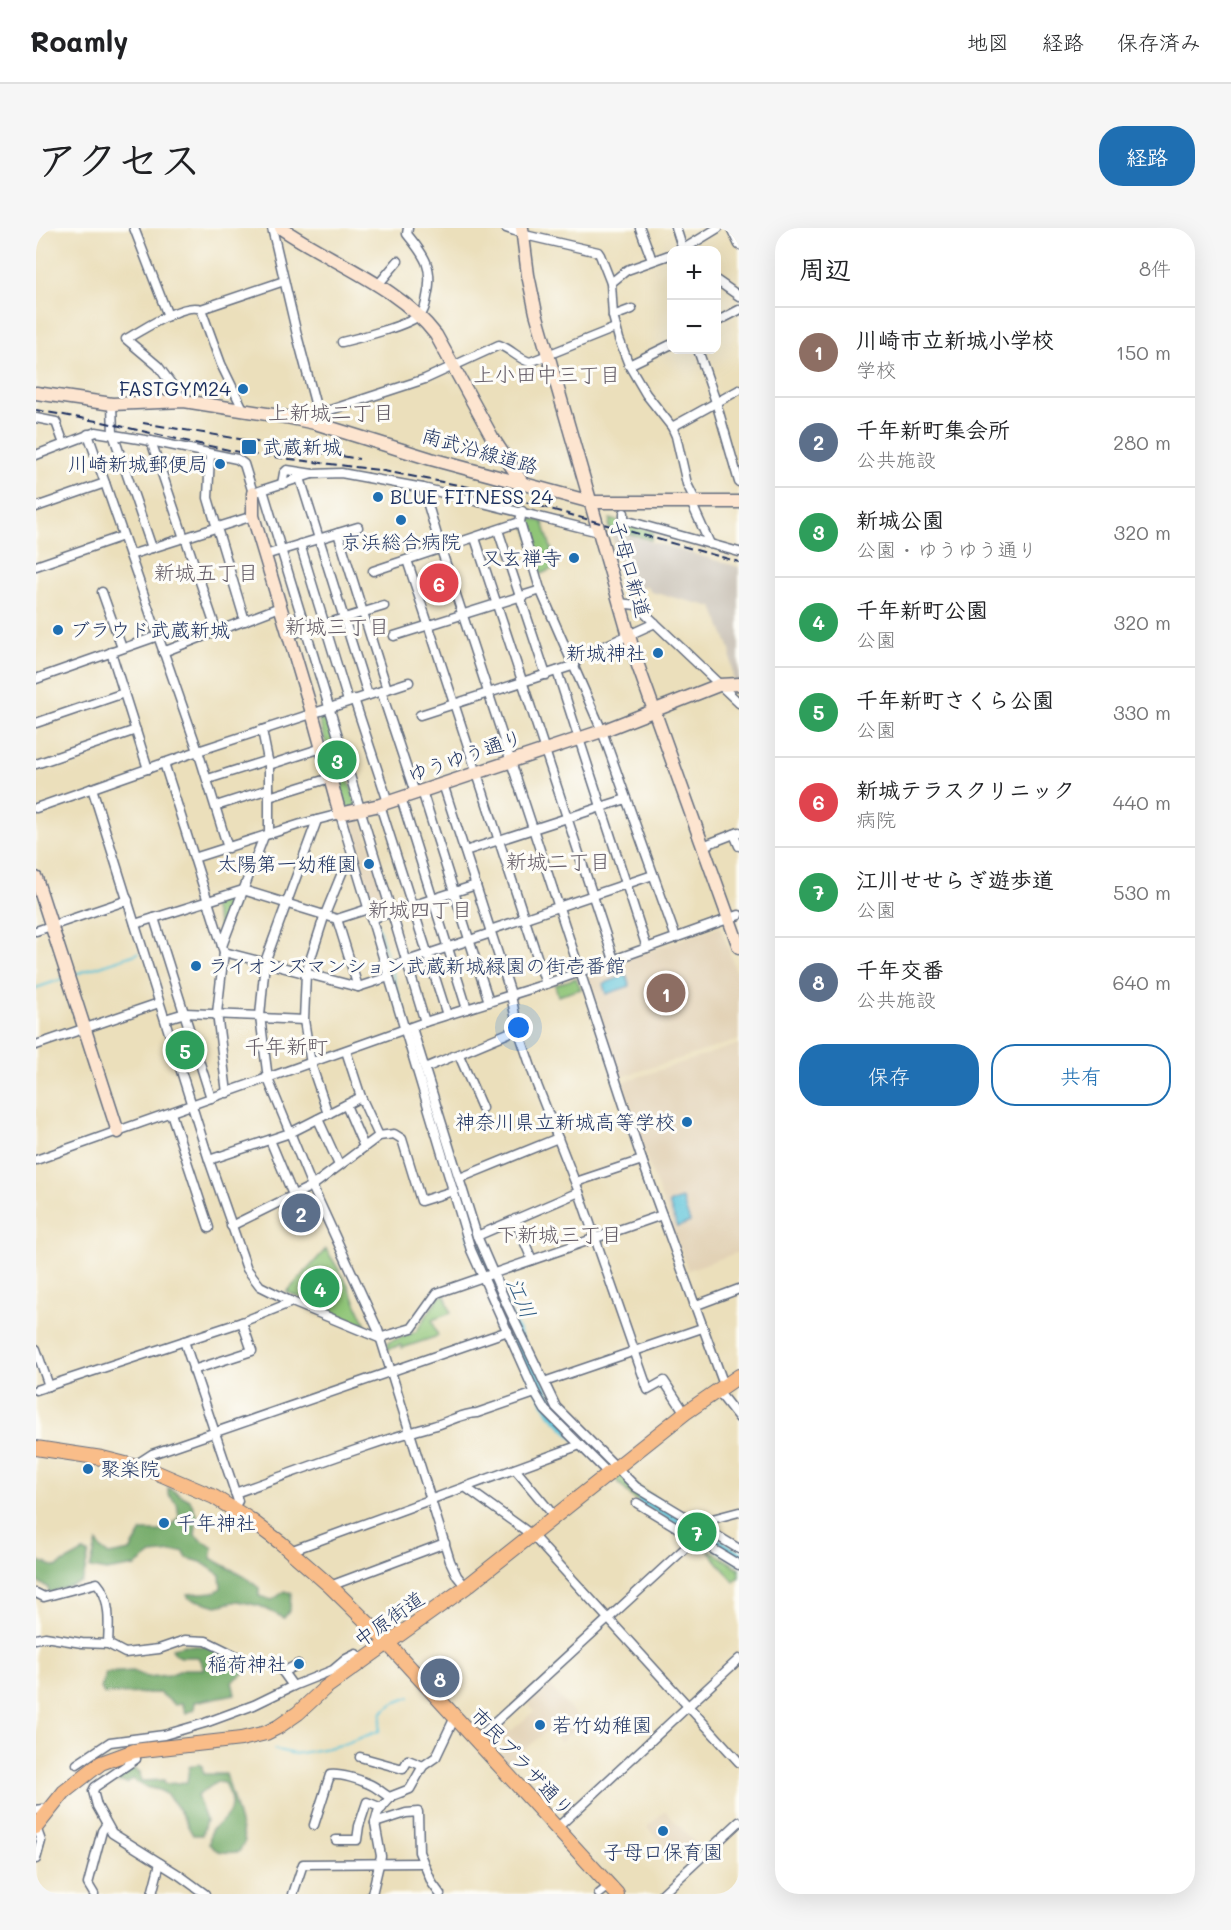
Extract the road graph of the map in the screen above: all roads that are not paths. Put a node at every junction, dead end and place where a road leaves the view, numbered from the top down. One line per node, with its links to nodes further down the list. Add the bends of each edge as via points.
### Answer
1 (134, 228): 26 (street)
2 (272, 228): 17 (street)
3 (281, 228): 20 (street)
4 (408, 228): 25 (street, via 407,234 427,260 430,271 428,294)
5 (506, 228): 10 (street)
6 (640, 228): 15 (street)
7 (676, 228): 12 (street)
8 (718, 228): 13 (street)
9 (731, 228): 11 (street)
10 (522, 231): 18 (street, via 598,252); 33 (street, 子母口新道, via 532,294)
11 (739, 245)
12 (681, 246)
13 (689, 246)
14 (667, 256): 15 (street)
15 (652, 260): 18 (street, via 627,270)
16 (398, 261): 20 (street)
17 (284, 281): 22 (street); 43 (street)
18 (611, 283): 27 (street)
19 (721, 283): 21 (street)
20 (377, 286): 25 (street)
21 (739, 296)
22 (201, 309): 26 (street, via 195,307); 41 (street)
23 (632, 309): 27 (street)
24 (739, 310): 28 (street)
25 (420, 315): 30 (street); 35 (street, via 436,334)
26 (168, 316): 38 (street, via 126,339 158,366)
27 (613, 316): 29 (street)
28 (721, 320)
29 (615, 328): 33 (street); 34 (street)
30 (342, 342)
31 (667, 346): 34 (street)
32 (699, 354): 39 (street)
33 (549, 355): 35 (street, via 530,362 499,345); 59 (street, 子母口新道)
34 (629, 365): 44 (street)
35 (453, 366): 43 (street); 56 (street)
36 (739, 390): 39 (street)
37 (36, 392): 40 (street, 南武沿線道路)
38 (184, 401): 40 (street, 南武沿線道路); 41 (street, 南武沿線道路)
39 (716, 402): 44 (street); 53 (street)
40 (112, 404): 45 (street)
41 (243, 409): 43 (street, 南武沿線道路)
42 (36, 418): 48 (street, via 56,422)
43 (316, 418): 56 (street, 南武沿線道路)
44 (672, 427): 60 (street)
45 (110, 433): 46 (street); 47 (street); 78 (street)
46 (88, 434): 48 (street); 54 (street)
47 (151, 441): 49 (street); 73 (street)
48 (64, 444): 50 (street)
49 (210, 454): 58 (street, via 244,464); 67 (street, via 208,498)
50 (36, 455)
51 (313, 474): 52 (street); 55 (street, via 286,470); 57 (street, via 341,473)
52 (300, 478): 55 (street); 74 (street)
53 (739, 482)
54 (105, 483): 62 (street); 72 (street)
55 (282, 484): 58 (street)
56 (523, 484): 59 (street, 南武沿線道路)
57 (423, 488): 63 (street); 79 (street)
58 (258, 492): 65 (street); 80 (street)
59 (591, 502): 60 (street, 南武沿線道路); 70 (street, 子母口新道)
60 (694, 502): 61 (street, 南武沿線道路); 77 (street)
61 (739, 502)
62 (36, 507)
63 (522, 511): 66 (street); 70 (street)
64 (624, 513): 77 (street, via 624,520)
65 (253, 516): 67 (street); 83 (street)
66 (520, 522): 69 (street); 87 (street)
67 (217, 527): 73 (street); 97 (street)
68 (358, 527): 71 (street)
69 (498, 531): 75 (street); 89 (street)
70 (599, 532): 91 (street, 子母口新道)
71 (338, 533): 74 (street); 94 (street)
72 (123, 536): 82 (street); 85 (street)
73 (185, 538): 78 (street); 102 (street)
74 (319, 538): 76 (street); 96 (street)
75 (475, 538): 79 (street); 90 (street)
76 (300, 544): 80 (street); 99 (street)
77 (710, 544): 81 (street)
78 (152, 548): 82 (street)
79 (441, 549): 84 (street); 95 (street)
80 (282, 550): 83 (street); 101 (street)
81 (739, 552)
82 (130, 555): 105 (street)
83 (265, 555): 93 (street)
84 (407, 560): 86 (street); 100 (street)
85 (36, 566)
86 (373, 572)
87 (541, 590): 89 (street); 110 (street)
88 (102, 592): 107 (street)
89 (519, 596): 90 (street); 112 (street)
90 (497, 603): 95 (street); 115 (street)
91 (619, 603): 98 (street, via 636,605); 104 (street, 子母口新道)
92 (384, 606): 94 (street)
93 (280, 607): 97 (street); 103 (street)
94 (363, 612): 96 (street); 118 (street)
95 (463, 614): 100 (street); 120 (street)
96 (344, 618): 99 (street); 121 (street)
97 (245, 621): 102 (street)
98 (656, 623): 104 (street); 117 (street)
99 (324, 624): 101 (street); 122 (street)
100 (428, 625): 106 (street); 124 (street)
101 (305, 630): 103 (street); 125 (street)
102 (217, 632): 109 (street)
103 (289, 635): 127 (street)
104 (628, 635): 110 (street); 126 (street, 子母口新道)
105 (158, 636): 107 (street); 109 (street)
106 (394, 636)
107 (122, 648): 108 (street)
108 (111, 652): 113 (street); 119 (street)
109 (163, 652): 136 (street)
110 (573, 663): 111 (street); 132 (street)
111 (557, 671): 112 (street); 133 (street)
112 (546, 675): 115 (street)
113 (36, 679)
114 (409, 682): 118 (street)
115 (524, 682): 120 (street); 135 (street)
116 (739, 684): 117 (street, ゆうゆう通り)
117 (719, 685): 123 (street); 126 (street, ゆうゆう通り)
118 (384, 690): 121 (street); 147 (street)
119 (124, 693): 129 (street); 130 (street)
120 (489, 694): 124 (street); 137 (street)
121 (368, 695): 122 (street)
122 (351, 700): 125 (street); 151 (street)
123 (739, 703)
124 (454, 705): 128 (street); 142 (street)
125 (329, 708): 127 (street); 155 (street)
126 (655, 711): 132 (street, ゆうゆう通り); 163 (street, 子母口新道)
127 (312, 713): 131 (street); 134 (street)
128 (420, 715)
129 (36, 723)
130 (136, 730): 140 (street); 141 (street)
131 (262, 730): 136 (street); 139 (street)
132 (602, 731): 133 (street, ゆうゆう通り); 150 (street)
133 (579, 738): 135 (street, ゆうゆう通り); 153 (street)
134 (322, 748): 139 (street); 143 (street)
135 (546, 749): 137 (street, ゆうゆう通り); 157 (street)
136 (198, 752): 138 (street); 144 (street)
137 (512, 760): 142 (street, ゆうゆう通り); 159 (street)
138 (164, 763): 141 (street); 167 (street)
139 (268, 763): 144 (street); 148 (street)
140 (36, 764)
141 (148, 769): 146 (street)
142 (477, 772): 145 (street, ゆうゆう通り); 162 (street)
143 (330, 778): 148 (street); 156 (street)
144 (208, 779): 152 (street)
145 (442, 784): 147 (street, ゆうゆう通り); 166 (street)
146 (92, 788): 154 (street); 177 (street)
147 (418, 792): 149 (street, ゆうゆう通り); 174 (street)
148 (269, 793): 152 (street); 161 (street)
149 (401, 798): 151 (street, ゆうゆう通り); 176 (street)
150 (626, 799): 153 (street); 169 (street)
151 (384, 803): 155 (street, ゆうゆう通り); 180 (street)
152 (216, 806): 165 (street)
153 (602, 807): 157 (street); 171 (street)
154 (36, 808)
155 (361, 810): 156 (street, ゆうゆう通り); 183 (street)
156 (340, 814): 158 (street); 168 (street)
157 (568, 818): 159 (street); 175 (street)
158 (316, 820): 161 (street); 179 (street)
159 (534, 829): 162 (street); 181 (street)
160 (737, 833): 163 (street); 164 (street)
161 (266, 835): 165 (street); 173 (street)
162 (499, 840): 166 (street); 189 (street)
163 (703, 846): 184 (street, 子母口新道)
164 (739, 846)
165 (228, 848): 167 (street)
166 (465, 851): 172 (street)
167 (194, 858): 178 (street)
168 (354, 861): 182 (street); 185 (street, via 346,863)
169 (653, 875): 171 (street); 194 (street)
170 (36, 878): 191 (street)
171 (627, 884): 175 (street); 197 (street)
172 (476, 885): 174 (street); 193 (street)
173 (243, 890): 178 (street); 179 (street); 199 (street)
174 (453, 892): 176 (street); 195 (street)
175 (593, 895): 181 (street); 201 (street)
176 (432, 899): 180 (street); 196 (street)
177 (128, 900): 190 (street); 191 (street)
178 (208, 901): 186 (street); 199 (street)
179 (285, 904): 185 (street); 203 (street)
180 (412, 906): 183 (street); 200 (street)
181 (559, 907): 189 (street); 205 (street)
182 (368, 909): 187 (street); 188 (street)
183 (392, 912): 188 (street); 202 (street)
184 (734, 916): 194 (street); 198 (street, 子母口新道)
185 (324, 917): 187 (street); 206 (street)
186 (154, 918): 190 (street); 214 (street)
187 (337, 919): 209 (street)
188 (371, 919): 204 (street)
189 (524, 919): 193 (street); 208 (street)
190 (135, 924): 212 (street)
191 (51, 925): 192 (street); 221 (street)
192 (36, 931)
193 (490, 932): 195 (street); 210 (street)
194 (676, 938): 197 (street)
195 (470, 940): 196 (street); 211 (street)
196 (448, 947): 200 (street); 213 (street)
197 (647, 948): 201 (street)
198 (739, 948)
199 (223, 949): 203 (street); 215 (street)
200 (428, 954): 202 (street); 216 (street)
201 (615, 960): 205 (street)
202 (407, 961): 204 (street); 220 (street)
203 (265, 962): 206 (street); 217 (street)
204 (386, 968): 207 (street)
205 (580, 972): 208 (street); 247 (street)
206 (306, 973): 209 (street); 219 (street)
207 (389, 977): 209 (street); 223 (street)
208 (546, 984): 210 (street)
209 (358, 987)
210 (511, 995): 211 (street); 222 (street)
211 (489, 1002): 213 (street)
212 (159, 1003): 218 (street); 221 (street)
213 (467, 1009): 216 (street)
214 (185, 1013): 215 (street); 218 (street); 232 (street)
215 (217, 1013): 217 (street); 230 (street)
216 (447, 1016): 220 (street)
217 (261, 1017): 219 (street); 229 (street)
218 (165, 1019): 233 (street)
219 (304, 1020): 227 (street)
220 (426, 1022): 223 (street)
221 (84, 1028): 224 (street); 239 (street)
222 (518, 1029): 226 (street); 242 (street)
223 (408, 1030): 225 (street); 228 (street); 250 (street)
224 (36, 1045)
225 (346, 1051): 227 (street); 231 (street)
226 (459, 1055): 228 (street); 235 (street)
227 (311, 1064): 229 (street); 237 (street)
228 (425, 1068): 250 (street)
229 (268, 1079): 230 (street); 240 (street)
230 (227, 1093): 232 (street)
231 (361, 1097): 234 (street); 241 (street)
232 (212, 1098): 233 (street)
233 (192, 1105): 236 (street); 246 (street)
234 (346, 1105): 237 (street); 244 (street)
235 (482, 1108)
236 (171, 1113): 239 (street); 257 (street)
237 (328, 1114): 238 (street)
238 (318, 1119): 240 (street); 248 (street)
239 (118, 1132): 245 (street)
240 (290, 1133): 243 (street); 251 (street)
241 (379, 1136): 244 (street); 250 (street, via 394,1134 402,1139 421,1201)
242 (558, 1138): 249 (street); 250 (street)
243 (270, 1140): 246 (street); 253 (street)
244 (364, 1147): 248 (street)
245 (36, 1160)
246 (209, 1160): 256 (street)
247 (642, 1160): 249 (street); 254 (street)
248 (339, 1165): 251 (street)
249 (576, 1182): 252 (street)
250 (457, 1184): 258 (street); 262 (street, via 471,1250)
251 (312, 1186): 253 (street); 269 (street)
252 (579, 1192): 255 (street); 259 (street)
253 (292, 1195): 256 (street)
254 (662, 1215): 259 (street); 265 (street)
255 (515, 1220): 258 (street); 260 (street)
256 (231, 1226): 264 (street, via 254,1280)
257 (209, 1228)
258 (477, 1236): 261 (street)
259 (595, 1239): 260 (street); 272 (street)
260 (532, 1260): 261 (street)
261 (493, 1274): 262 (street); 276 (street)
262 (484, 1277): 268 (street); 269 (street, via 437,1293 412,1328)
263 (739, 1289): 265 (street)
264 (292, 1302): 266 (street); 269 (street)
265 (694, 1306): 267 (street)
266 (242, 1322): 270 (street); 273 (street, via 252,1351)
267 (702, 1328): 272 (street); 278 (street)
268 (508, 1331): 274 (street); 280 (street)
269 (379, 1338): 274 (street)
270 (184, 1341): 273 (street); 277 (street)
271 (36, 1349): 277 (street)
272 (635, 1351): 276 (street); 281 (street, via 648,1390 664,1381)
273 (194, 1370): 284 (street)
274 (391, 1371): 283 (street); 284 (street)
275 (739, 1376): 278 (main road, 中原街道)
276 (544, 1382): 289 (street, via 556,1407)
277 (49, 1386): 279 (street)
278 (720, 1388): 281 (main road, 中原街道); 282 (street)
279 (36, 1390)
280 (535, 1393): 283 (street); 285 (street, via 545,1410)
281 (685, 1413): 289 (main road, 中原街道)
282 (739, 1418)
283 (410, 1432): 291 (street); 292 (street)
284 (214, 1433): 287 (street, via 152,1454); 291 (street)
285 (580, 1445): 288 (street); 289 (street)
286 (36, 1448): 287 (main road, 市民プラザ通り)
287 (135, 1465): 294 (main road, 市民プラザ通り, via 197,1489)
288 (515, 1469): 290 (street); 296 (street)
289 (613, 1471): 296 (main road, 中原街道); 297 (street)
290 (465, 1487): 292 (street); 298 (street)
291 (236, 1493): 294 (street, via 238,1501)
292 (432, 1500): 300 (street); 302 (street)
293 (637, 1503): 299 (street)
294 (233, 1509): 302 (main road, 市民プラザ通り)
295 (739, 1512): 297 (street)
296 (555, 1517): 298 (main road, 中原街道)
297 (697, 1523): 301 (street)
298 (532, 1534): 305 (main road, 中原街道); 307 (street)
299 (695, 1539): 303 (street); 307 (street)
300 (445, 1543): 304 (street); 305 (street, via 453,1569)
301 (739, 1549)
302 (290, 1551): 304 (main road, 市民プラザ通り)
303 (739, 1565)
304 (330, 1586): 310 (main road, 市民プラザ通り)
305 (466, 1587): 310 (main road, 中原街道)
306 (36, 1593): 309 (street, via 44,1597 97,1583 102,1588 109,1620)
307 (608, 1619): 316 (street); 318 (street)
308 (36, 1639): 309 (street)
309 (108, 1644): 314 (street, via 125,1653 159,1649 185,1640 206,1641 255,1665 274,1665)
310 (388, 1644): 312 (main road, 中原街道); 317 (main road, 市民プラザ通り)
311 (739, 1659): 316 (street)
312 (363, 1661): 315 (street, via 356,1654 333,1670); 319 (main road, 中原街道, via 298,1713 266,1733)
313 (298, 1664): 314 (street)
314 (284, 1672): 315 (street)
315 (293, 1686): 320 (street, via 205,1723 164,1735 110,1742 97,1749)
316 (688, 1706): 322 (street); 333 (street)
317 (455, 1717): 318 (main road, 市民プラザ通り); 324 (street, via 436,1757)
318 (476, 1740): 333 (main road, 市民プラザ通り)
319 (134, 1751): 320 (main road, 中原街道); 330 (street, via 136,1759 94,1787 94,1798)
320 (98, 1758): 323 (street, via 93,1752); 327 (main road, 中原街道)
321 (360, 1758): 324 (street, via 403,1769 408,1760)
322 (739, 1762)
323 (77, 1764)
324 (423, 1766): 325 (street, via 410,1789)
325 (391, 1798): 326 (street); 331 (street, via 370,1784 342,1774 330,1775)
326 (382, 1808): 329 (street); 334 (street, via 367,1802 357,1840)
327 (42, 1811): 332 (main road, 中原街道)
328 (739, 1822): 346 (street)
329 (375, 1823): 337 (street, via 418,1812); 338 (street)
330 (106, 1825): 336 (street, via 112,1833); 340 (street, via 88,1884)
331 (314, 1825)
332 (36, 1827): 335 (street, via 41,1841)
333 (557, 1828): 339 (main road, 市民プラザ通り)
334 (336, 1840)
335 (36, 1859)
336 (160, 1863): 341 (street); 342 (street)
337 (423, 1863): 338 (street); 345 (street)
338 (380, 1864): 343 (street, via 303,1864); 344 (street)
339 (608, 1891)
340 (94, 1894)
341 (152, 1894)
342 (205, 1894)
343 (293, 1894)
344 (372, 1894)
345 (440, 1894)
346 (662, 1894)

